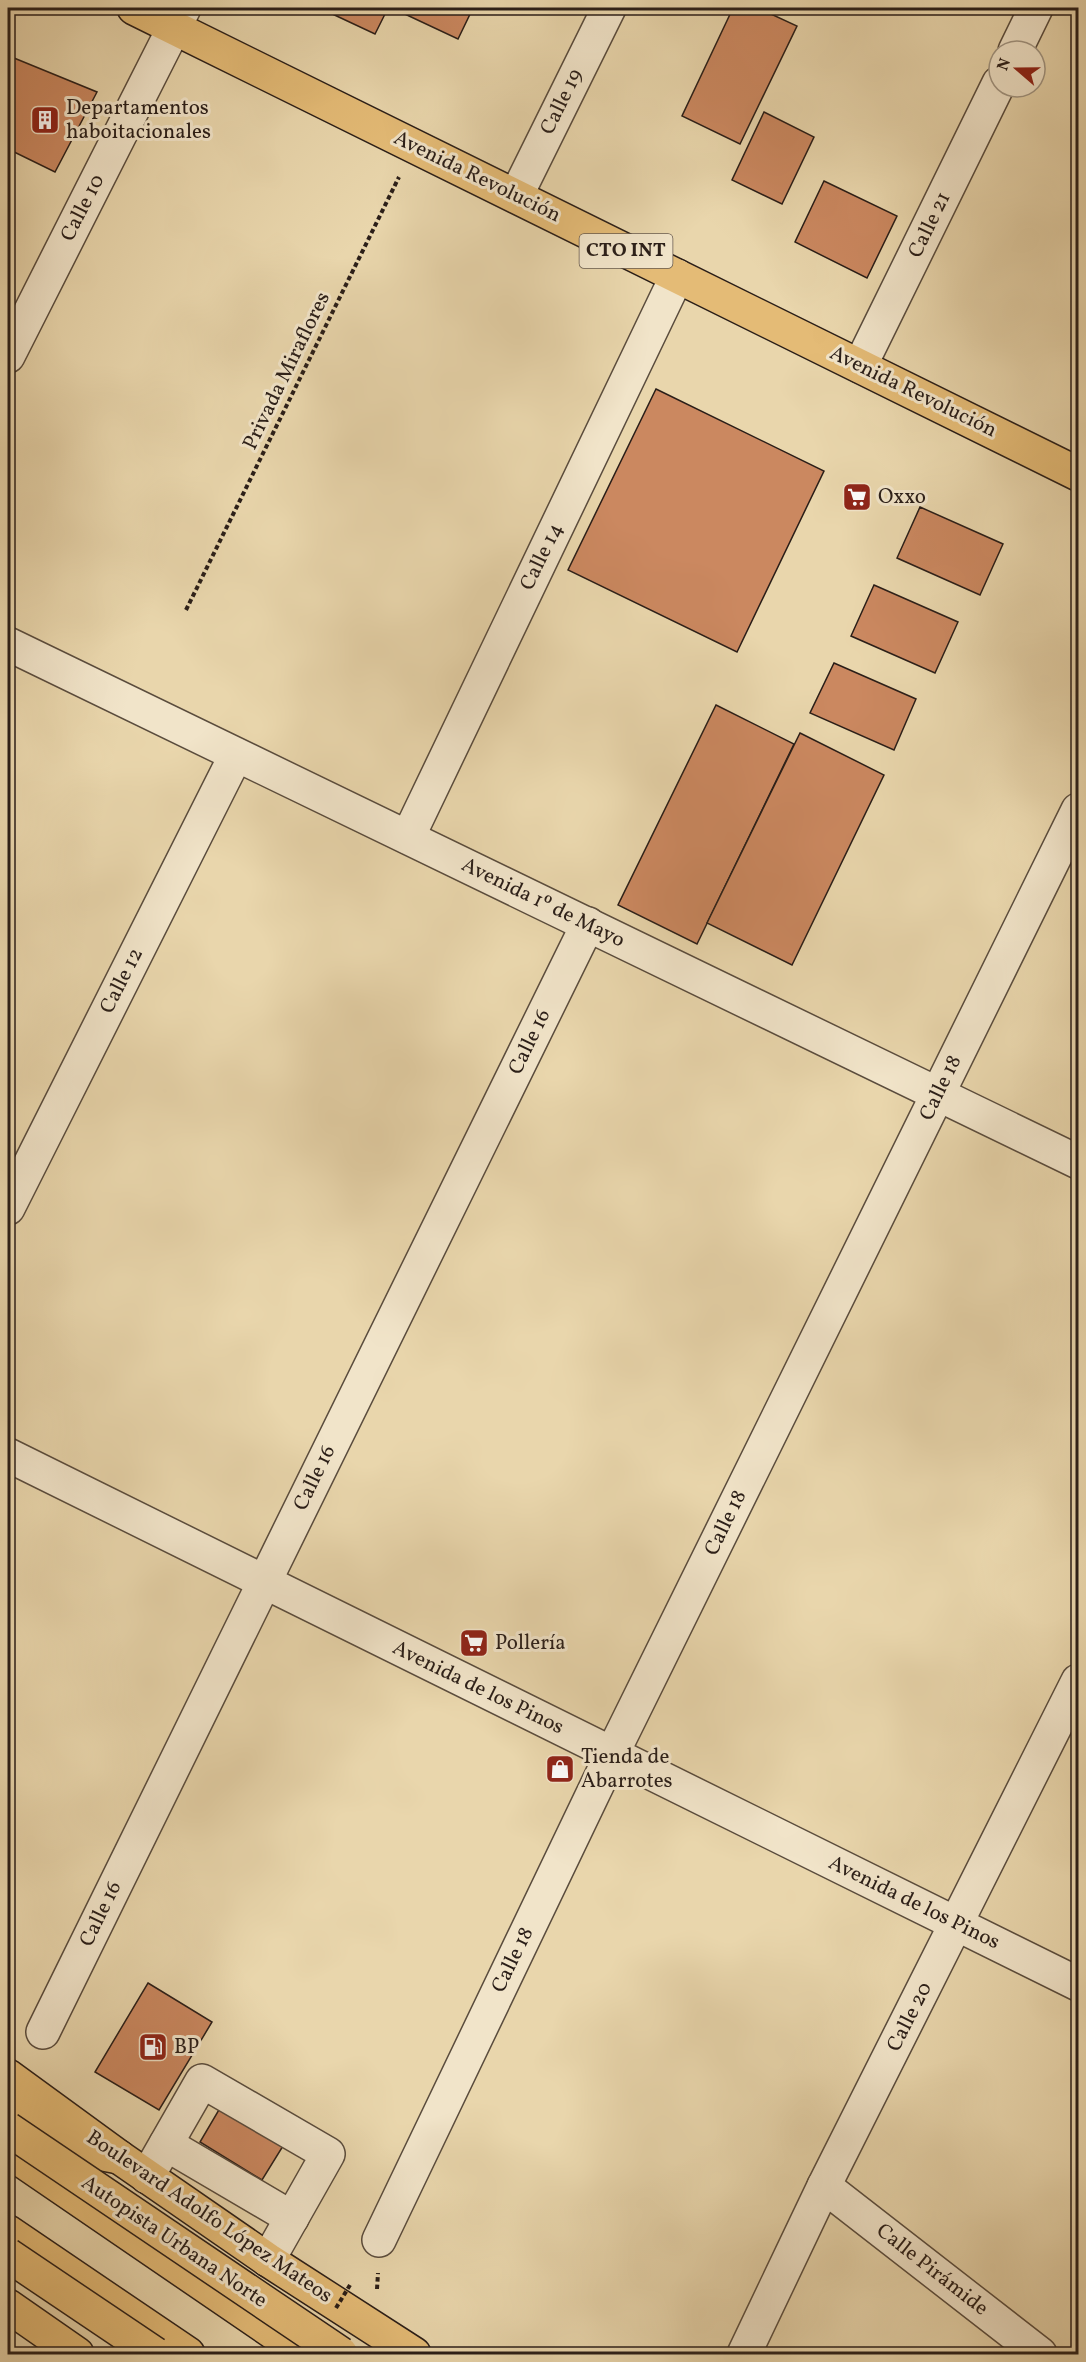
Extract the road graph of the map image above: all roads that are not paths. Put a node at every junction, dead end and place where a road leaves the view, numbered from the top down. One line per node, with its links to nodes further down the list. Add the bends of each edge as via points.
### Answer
1 (134, 8): 4 (main road, Avenida Revolución / CTO INT)
2 (609, 8): 7 (street, Calle 19)
3 (1036, 8): 5 (street)
4 (179, 17): 7 (main road, Avenida Revolución / CTO INT, via 414,146); 9 (street, Calle 10)
5 (1021, 39)
6 (991, 99): 10 (street, Calle 21)
7 (516, 196): 8 (main road, Avenida Revolución / CTO INT)
8 (677, 276): 10 (main road, Avenida Revolución / CTO INT); 15 (street, Calle 14)
9 (8, 356)
10 (860, 366): 11 (main road, Avenida Revolución / CTO INT)
11 (1078, 474)
12 (8, 644): 13 (street, Avenida 1º de Mayo)
13 (236, 754): 15 (street, Avenida 1º de Mayo); 19 (street, Calle 12)
14 (1078, 810): 17 (street, Calle 18)
15 (408, 837): 16 (street, Avenida 1º de Mayo)
16 (588, 924): 17 (street, Avenida 1º de Mayo); 21 (street, Calle 16)
17 (938, 1094): 18 (street, Avenida 1º de Mayo); 23 (street, Calle 18)
18 (1078, 1162)
19 (8, 1208)
20 (8, 1455): 21 (street, Avenida de los Pinos)
21 (263, 1582): 23 (street, Avenida de los Pinos); 26 (street, Calle 16)
22 (1078, 1681): 24 (street, Calle 20)
23 (612, 1754): 24 (street, Avenida de los Pinos); 37 (street, Calle 18)
24 (957, 1924): 25 (street, Avenida de los Pinos); 34 (street, Calle 20)
25 (1078, 1984)
26 (43, 2032)
27 (8, 2076): 32 (main road, Boulevard Adolfo López Mateos)
28 (8, 2112): 32 (main road, via 67,2147)
29 (8, 2129): 47 (main road, Autopista Urbana Norte, bridge)
30 (166, 2144): 33 (street); 35 (street); 35 (street, via 202,2081 328,2154)
31 (8, 2151): 46 (main road)
32 (119, 2157): 33 (main road, Boulevard Adolfo López Mateos)
33 (147, 2177): 39 (main road, Boulevard Adolfo López Mateos)
34 (824, 2186): 49 (street, Calle 20); 50 (street, Calle Pirámide)
35 (292, 2218): 39 (street)
36 (8, 2232): 40 (main road)
37 (379, 2240)
38 (8, 2255): 44 (main road, bridge)
39 (268, 2260): 48 (main road, Boulevard Adolfo López Mateos)
40 (96, 2291): 43 (main road); 45 (main road)
41 (8, 2306): 42 (main road)
42 (76, 2355)
43 (147, 2355)
44 (155, 2355)
45 (188, 2355)
46 (305, 2355)
47 (341, 2355)
48 (414, 2355)
49 (744, 2355)
50 (1040, 2355)

